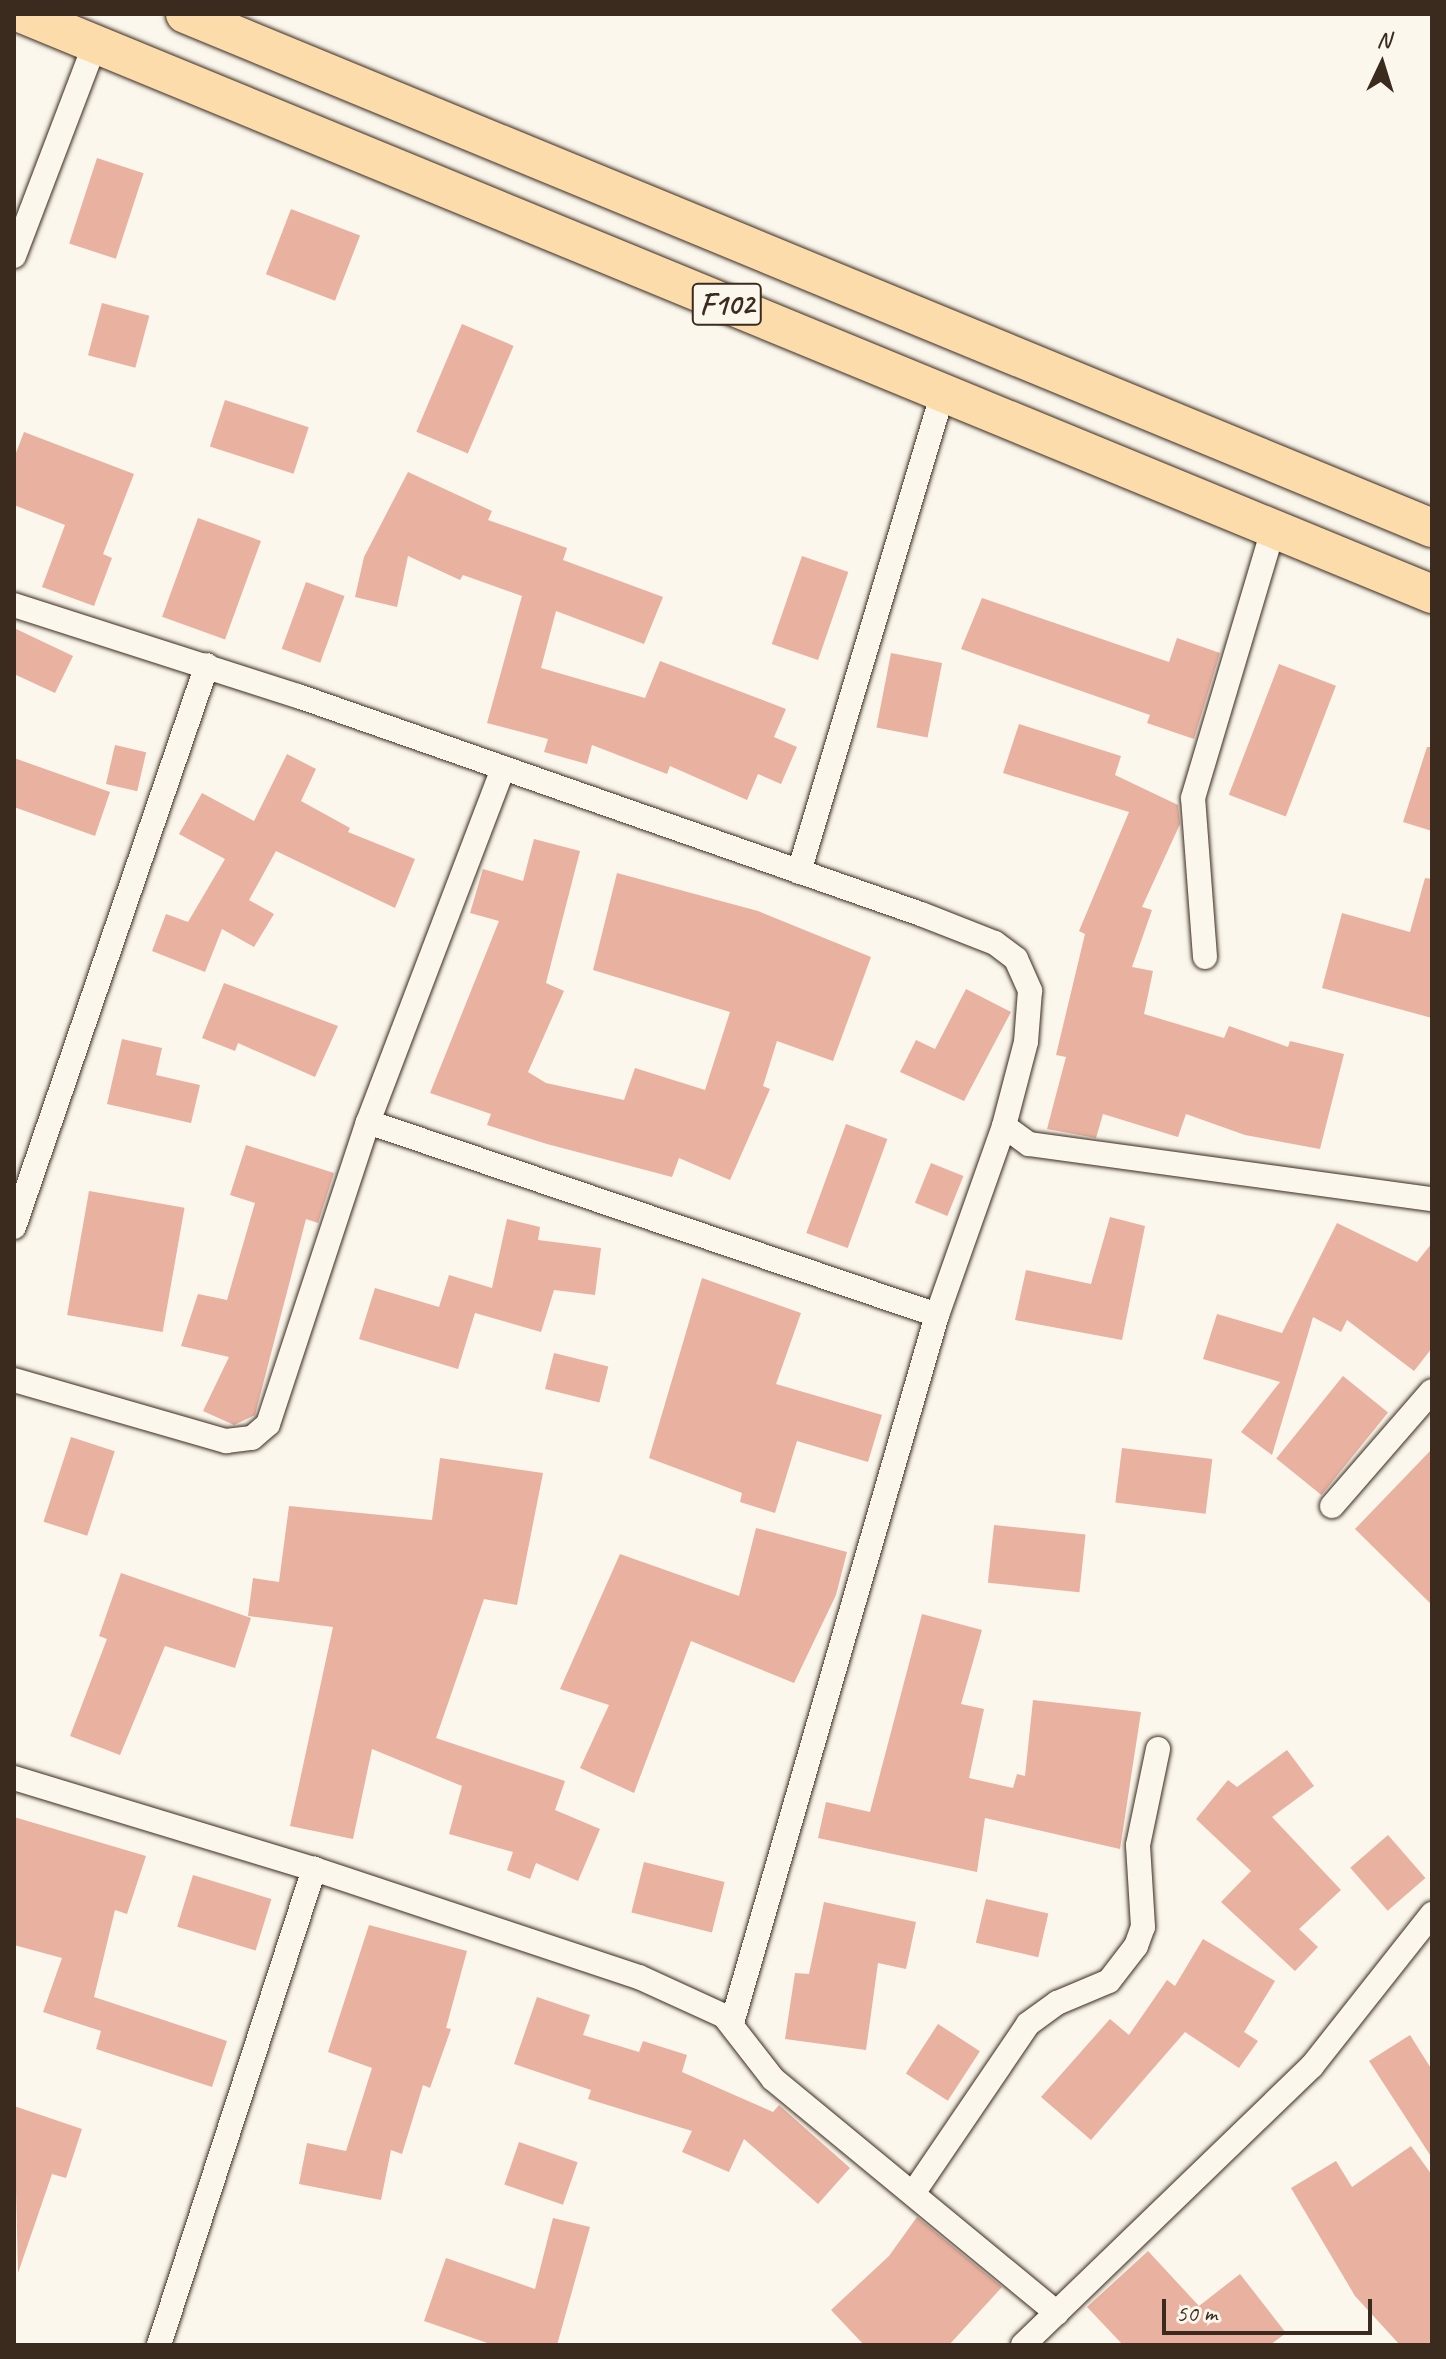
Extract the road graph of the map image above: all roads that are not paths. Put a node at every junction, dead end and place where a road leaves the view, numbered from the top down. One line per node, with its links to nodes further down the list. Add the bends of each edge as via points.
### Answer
1 (22, 14): 3 (main road, F102)
2 (185, 14): 6 (main road, F102)
3 (94, 47): 4 (street); 5 (main road, F102)
4 (14, 256)
5 (943, 392): 7 (main road, F102); 12 (street)
6 (1432, 528)
7 (1273, 529): 8 (main road, F102); 13 (street, via 1195,786)
8 (1432, 594)
9 (14, 605): 10 (street)
10 (207, 665): 11 (street); 17 (street)
11 (503, 768): 12 (street); 14 (street)
12 (799, 872): 15 (street, via 995,943 1016,959 1030,991 1026,1042)
13 (1205, 957)
14 (368, 1122): 18 (street); 19 (street, via 268,1424 252,1438 226,1441)
15 (1004, 1126): 16 (street, via 1029,1144); 18 (street)
16 (1432, 1199)
17 (14, 1227)
18 (937, 1315): 26 (street)
19 (14, 1380)
20 (1432, 1391): 21 (street)
21 (1332, 1506)
22 (1158, 1749): 27 (street, via 1138,1845 1143,1927 1136,1946 1109,1981 1057,2003 1028,2024)
23 (14, 1778): 24 (street)
24 (314, 1869): 26 (street, via 639,1977); 29 (street)
25 (1432, 1914): 28 (street, via 1312,2066)
26 (732, 2023): 27 (street, via 773,2079)
27 (914, 2192): 28 (street)
28 (1057, 2313): 30 (street)
29 (159, 2345)
30 (1023, 2345)

